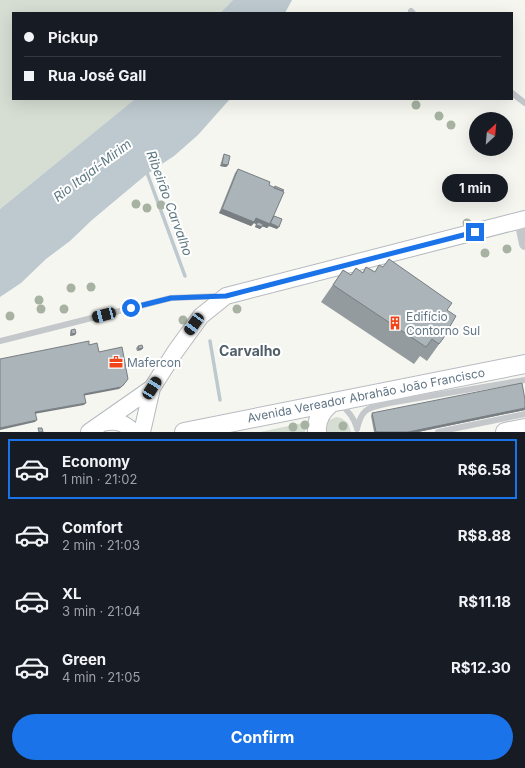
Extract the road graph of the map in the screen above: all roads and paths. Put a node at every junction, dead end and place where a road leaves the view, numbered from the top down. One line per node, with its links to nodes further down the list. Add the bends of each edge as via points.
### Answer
1 (513, 94): 2 (lane)
2 (525, 103)
3 (522, 220): 4 (street); 5 (main road)
4 (525, 244)
5 (226, 296): 6 (lane, via 171,298); 9 (main road, via 201,316)
6 (0, 341)
7 (525, 364): 10 (main road, Avenida Vereador Abrahão João Francisco)
8 (525, 380): 14 (lane, via 369,408 360,417)
9 (152, 388): 12 (main road); 18 (main road)
10 (334, 402): 14 (lane, via 346,408 354,418); 15 (main road, Avenida Vereador Abrahão João Francisco); 19 (main road, via 323,410 318,419)
11 (525, 414): 20 (lane)
12 (102, 423): 16 (main road); 17 (main road, via 114,421 125,424)
13 (525, 428): 21 (main road)
14 (358, 430)
15 (192, 431)
16 (89, 432)
17 (134, 432)
18 (142, 432)
19 (317, 432)
20 (438, 432)
21 (505, 432)

